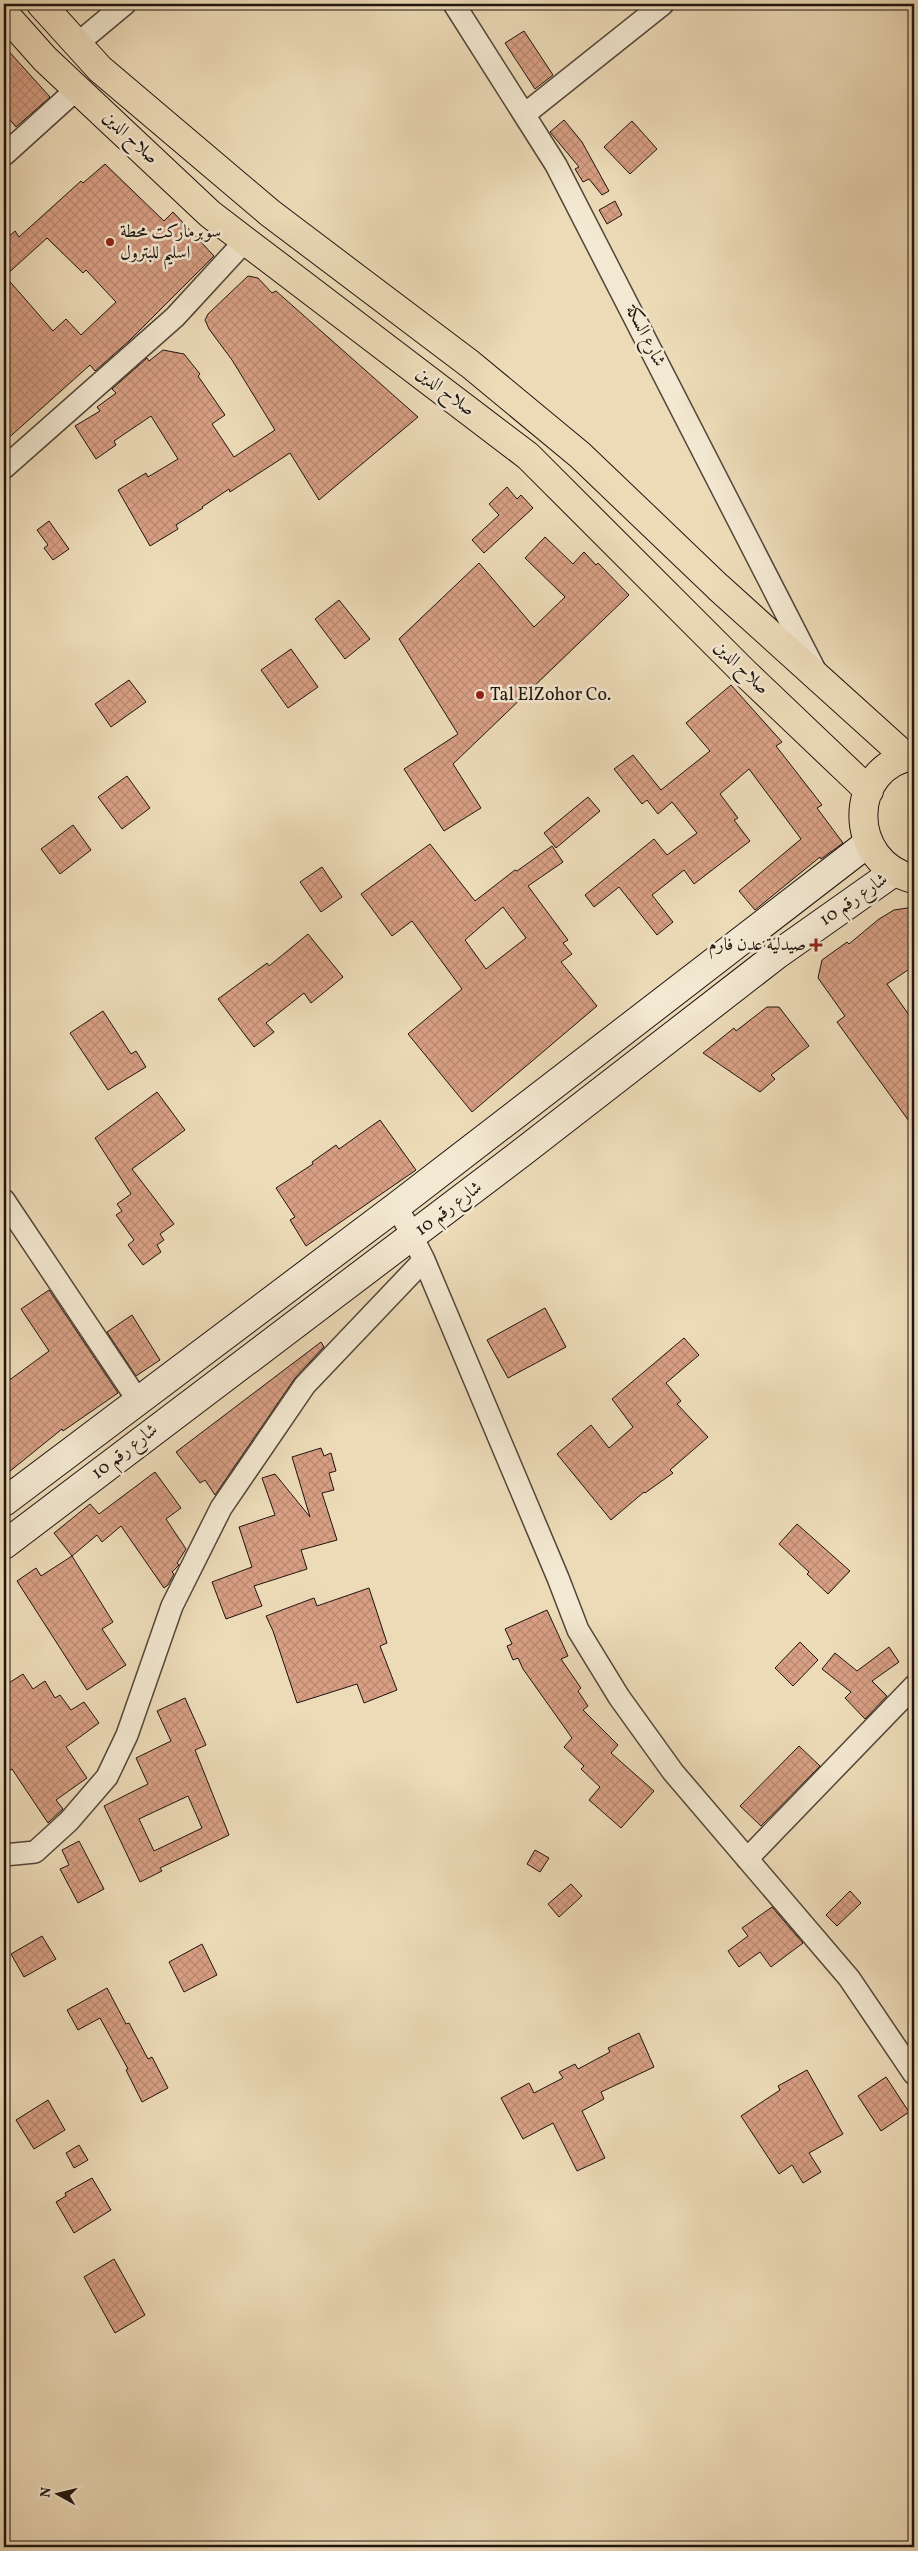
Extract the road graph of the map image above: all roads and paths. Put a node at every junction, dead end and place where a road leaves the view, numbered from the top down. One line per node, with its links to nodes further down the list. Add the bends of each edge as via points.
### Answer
1 (42, 4): 6 (highway, صلاح الدين)
2 (125, 4): 6 (street)
3 (454, 4): 8 (street, شارع السكة)
4 (663, 4): 8 (street)
5 (4, 13): 7 (highway, صلاح الدين)
6 (77, 44): 12 (highway, صلاح الدين, via 100,69 270,213 470,364 580,455)
7 (77, 90): 9 (street); 10 (highway, صلاح الدين, via 210,214)
8 (524, 114): 12 (street, شارع السكة, via 556,165 607,261)
9 (4, 154)
10 (245, 240): 11 (street, via 175,317); 14 (highway, صلاح الدين, via 528,456 744,672)
11 (4, 468)
12 (818, 677): 13 (highway, صلاح الدين)
13 (910, 757): 14 (highway, via 888,767)
14 (869, 791): 15 (highway, via 863,822)
15 (868, 843): 16 (highway, via 879,859); 18 (main road, شارع رقم 10)
16 (904, 875): 19 (main road, شارع رقم 10, via 778,954)
17 (4, 1200): 20 (street)
18 (397, 1206): 19 (street); 20 (main road, شارع رقم 10)
19 (418, 1248): 22 (main road, شارع رقم 10, via 160,1425); 24 (street, via 305,1385 221,1508 172,1606 127,1735 107,1777 69,1821 35,1852); 25 (street, via 578,1630 619,1696 673,1772)
20 (138, 1400): 21 (main road, شارع رقم 10)
21 (4, 1502)
22 (4, 1546)
23 (914, 1686): 25 (street)
24 (4, 1855)
25 (747, 1858): 26 (street, via 849,1978)
26 (914, 2074)

